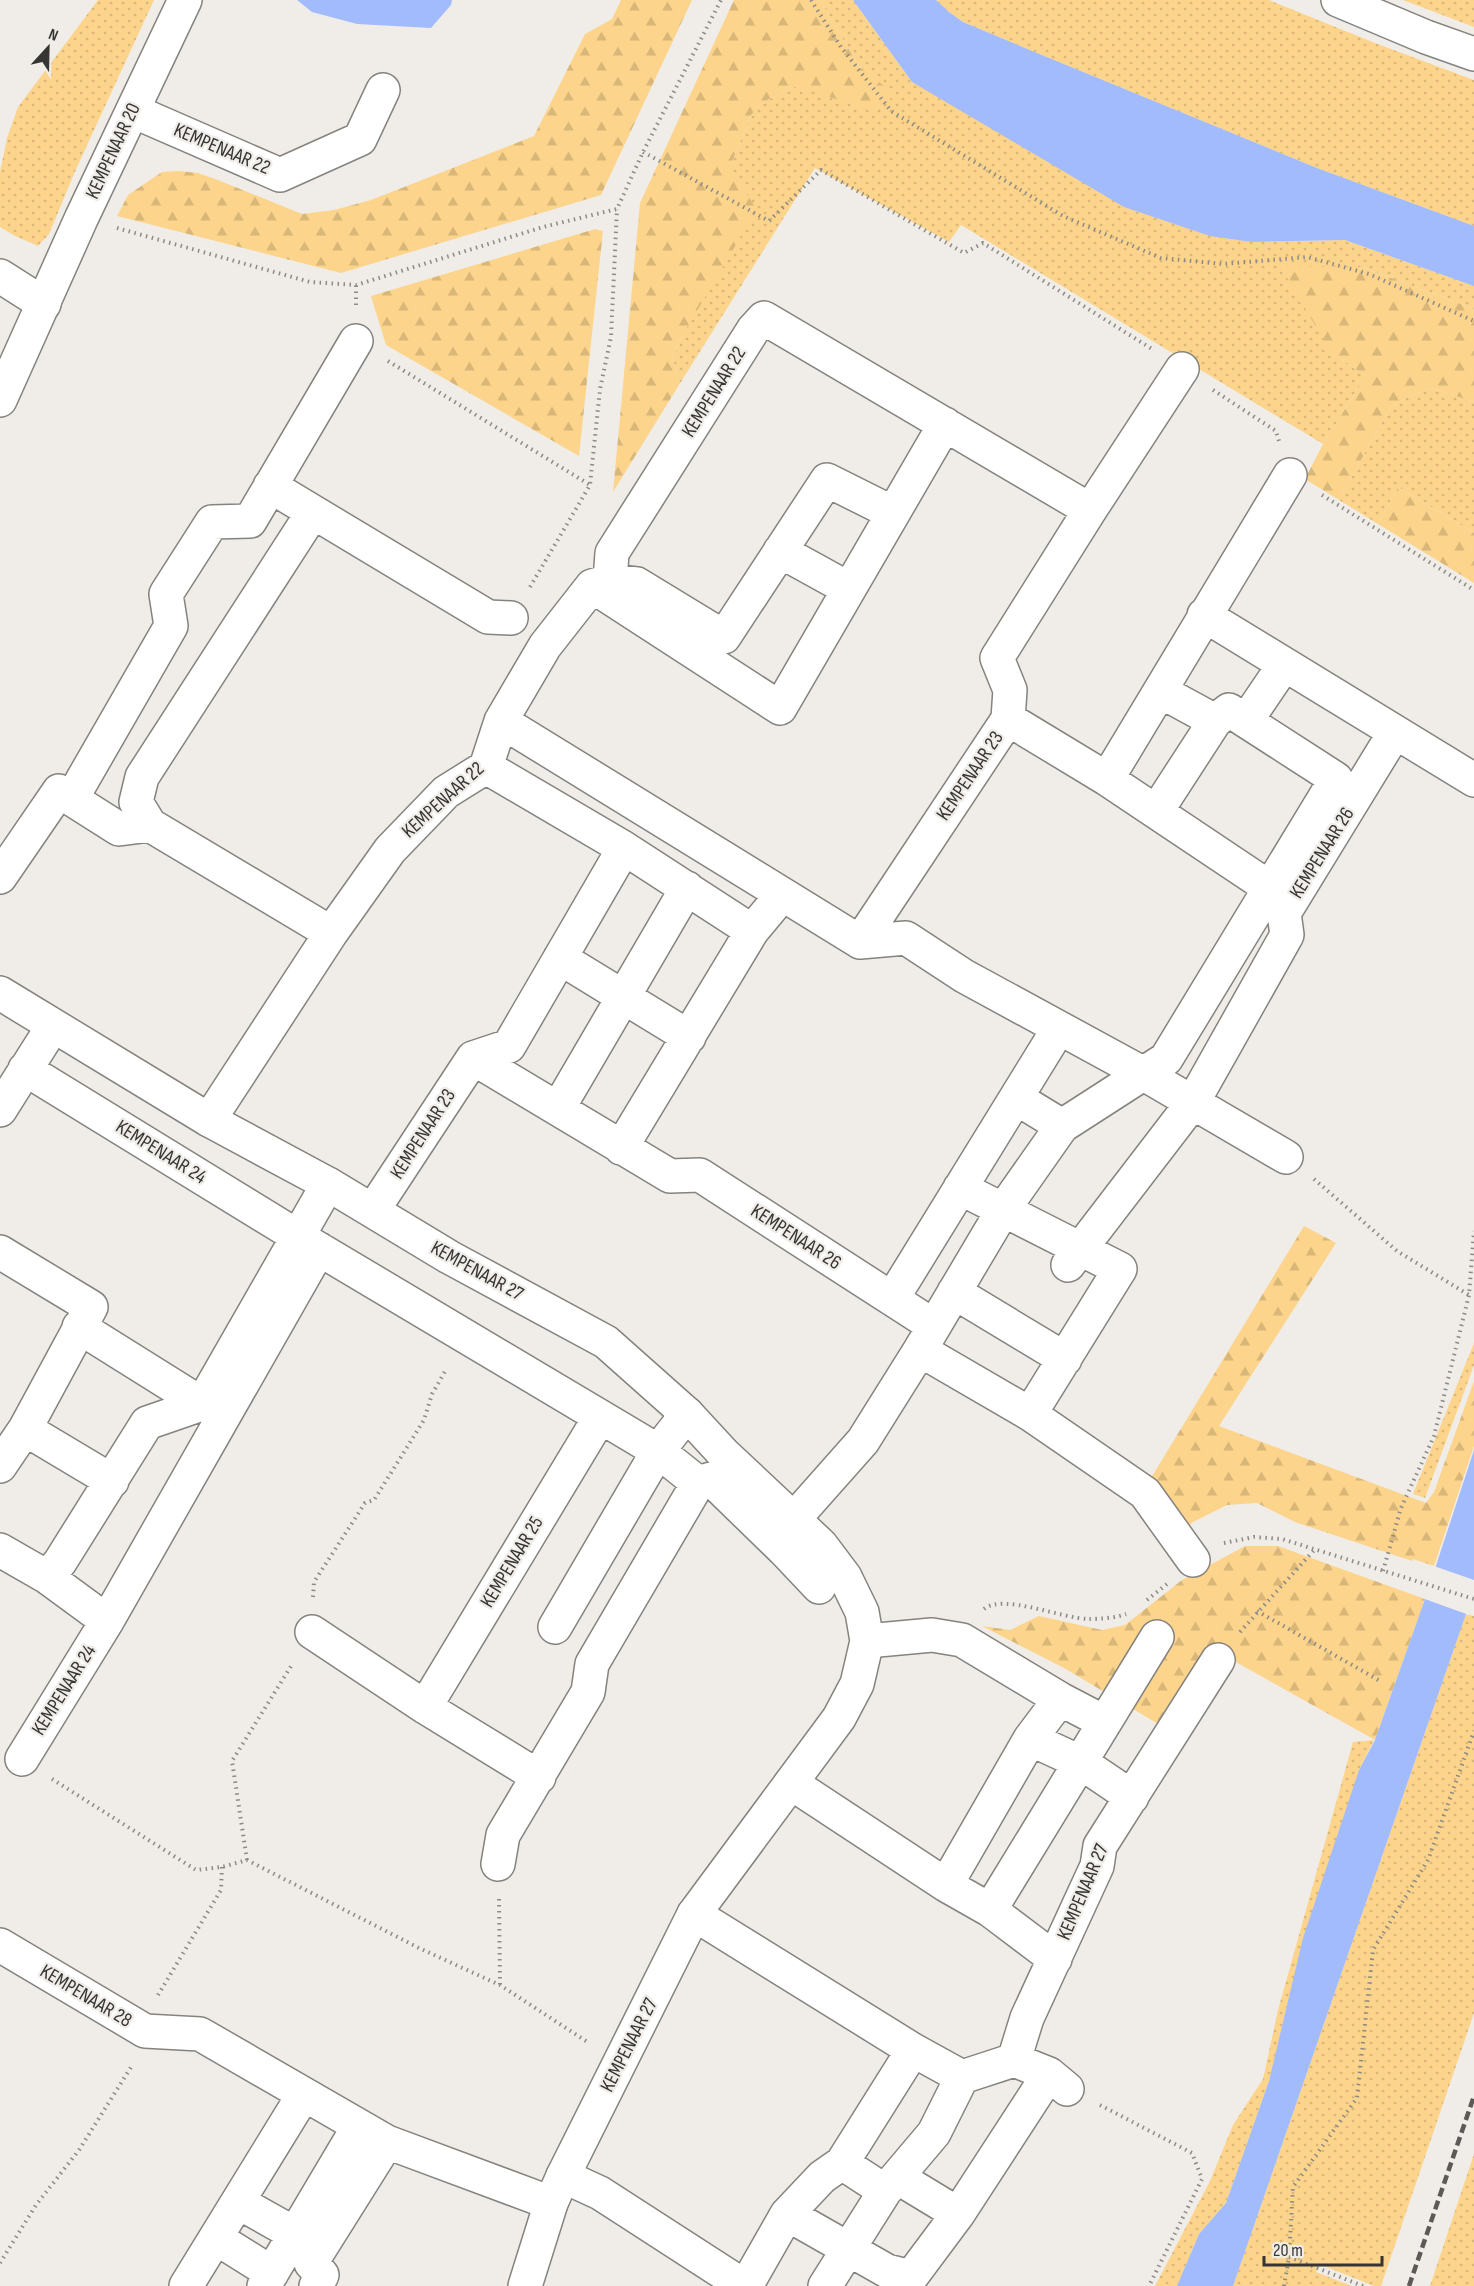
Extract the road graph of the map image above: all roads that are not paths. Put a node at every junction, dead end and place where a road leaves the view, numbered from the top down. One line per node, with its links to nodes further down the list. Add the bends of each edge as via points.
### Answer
1 (185, 0): 5 (street, KEMPENAAR 20)
2 (1338, 0): 3 (street)
3 (1474, 54)
4 (383, 90): 5 (street, KEMPENAAR 22, via 360,139 280,175)
5 (133, 111): 7 (street, KEMPENAAR 20)
6 (0, 276): 7 (street)
7 (44, 304): 10 (street, KEMPENAAR 20)
8 (356, 341): 13 (street)
9 (1182, 369): 14 (street, KEMPENAAR 23)
10 (0, 400)
11 (945, 424): 14 (street); 16 (street); 18 (street, KEMPENAAR 22, via 764,318 612,553)
12 (1290, 475): 20 (street)
13 (270, 486): 15 (street); 31 (street, via 250,521 212,522 166,594 171,626)
14 (1090, 510): 25 (street, KEMPENAAR 23, via 997,658 1010,690)
15 (314, 512): 21 (street, via 488,617); 33 (street, via 142,777 136,802)
16 (893, 513): 17 (street, via 827,480); 19 (street)
17 (780, 551): 18 (street, via 724,637 637,584); 19 (street)
18 (601, 584): 19 (street, via 780,708); 26 (street, KEMPENAAR 22, via 545,646)
19 (849, 589)
20 (1204, 615): 22 (street); 23 (street)
21 (511, 618)
22 (1284, 664): 24 (street); 27 (street)
23 (1160, 691): 24 (street, KEMPENAAR 26); 29 (street)
24 (1230, 718): 32 (street); 37 (street, KEMPENAAR 26, via 1336,779)
25 (1008, 719): 29 (street, KEMPENAAR 26); 41 (street, KEMPENAAR 23)
26 (501, 721): 28 (street, KEMPENAAR 22); 38 (street)
27 (1395, 732): 30 (street); 53 (street, KEMPENAAR 26, via 1284,913 1287,935)
28 (486, 767): 34 (street); 40 (street, KEMPENAAR 22, via 446,792 390,849)
29 (1107, 779): 32 (street, KEMPENAAR 26)
30 (1474, 780)
31 (72, 798): 33 (street, via 119,829); 35 (street, via 59,791)
32 (1156, 812): 37 (street, KEMPENAAR 26)
33 (150, 825): 40 (street)
34 (624, 848): 36 (street); 42 (street)
35 (0, 877)
36 (687, 888): 39 (street); 44 (street)
37 (1270, 888): 50 (street, KEMPENAAR 26, via 1166,1059)
38 (782, 895): 39 (street); 41 (street)
39 (752, 932): 47 (street)
40 (331, 933): 55 (street, KEMPENAAR 22)
41 (860, 942): 46 (street, via 906,938 964,976)
42 (560, 958): 44 (street); 48 (street, via 509,1046)
43 (0, 993): 45 (street, KEMPENAAR 27)
44 (624, 997): 47 (street); 51 (street)
45 (53, 1026): 49 (street); 55 (street, KEMPENAAR 27)
46 (1059, 1028): 50 (street); 52 (street)
47 (689, 1037): 57 (street)
48 (473, 1058): 51 (street); 61 (street, KEMPENAAR 23)
49 (25, 1069): 54 (street); 63 (street, KEMPENAAR 24)
50 (1144, 1074): 53 (street); 56 (street, KEMPENAAR 26)
51 (566, 1096): 57 (street)
52 (1016, 1098): 56 (street); 60 (street)
53 (1193, 1102): 58 (street); 65 (street, KEMPENAAR 26)
54 (0, 1110)
55 (209, 1120): 59 (street, KEMPENAAR 27)
56 (1062, 1126): 62 (street, KEMPENAAR 26)
57 (621, 1148): 67 (street, KEMPENAAR 26, via 670,1176 700,1175)
58 (1286, 1156)
59 (328, 1184): 61 (street, KEMPENAAR 27); 63 (street, KEMPENAAR 24)
60 (960, 1188): 62 (street); 67 (street)
61 (373, 1210): 72 (street, KEMPENAAR 27, via 449,1257 606,1342)
62 (1000, 1216): 65 (street); 66 (street, KEMPENAAR 26)
63 (308, 1243): 71 (street, KEMPENAAR 24); 74 (street, KEMPENAAR 24)
64 (0, 1252): 68 (street, via 91,1307)
65 (1075, 1256): 70 (street, via 1120,1269)
66 (954, 1292): 69 (street, KEMPENAAR 26); 70 (street)
67 (892, 1299): 69 (street, KEMPENAAR 26)
68 (79, 1327): 71 (street); 75 (street)
69 (927, 1338): 73 (street, KEMPENAAR 26); 80 (street, KEMPENAAR 26, via 863,1441)
70 (1065, 1359): 73 (street)
71 (214, 1408): 78 (street, via 147,1423); 85 (street, KEMPENAAR 24)
72 (687, 1414): 76 (street); 80 (street, KEMPENAAR 27)
73 (1030, 1414): 82 (street, KEMPENAAR 26, via 1145,1493)
74 (600, 1417): 76 (street); 92 (street, KEMPENAAR 25)
75 (25, 1429): 77 (street); 78 (street)
76 (658, 1451): 79 (street); 86 (street)
77 (0, 1466)
78 (112, 1481): 83 (street)
79 (698, 1483): 84 (street, via 711,1479); 97 (street, via 592,1664 588,1692)
80 (793, 1520): 89 (street, KEMPENAAR 27, via 825,1550 845,1577 862,1612)
81 (0, 1550): 83 (street)
82 (1193, 1560)
83 (53, 1569): 85 (street)
84 (819, 1587)
85 (106, 1621): 95 (street, KEMPENAAR 24)
86 (555, 1627)
87 (312, 1632): 92 (street)
88 (1157, 1637): 93 (street)
89 (867, 1641): 91 (street, via 932,1635 962,1640); 98 (street, KEMPENAAR 27, via 854,1693)
90 (1218, 1660): 99 (street, KEMPENAAR 27)
91 (1060, 1699): 93 (street); 94 (street)
92 (425, 1707): 97 (street)
93 (1104, 1722): 96 (street)
94 (1030, 1739): 96 (street); 101 (street)
95 (22, 1760)
96 (1080, 1762): 99 (street); 102 (street)
97 (539, 1777): 100 (street, via 503,1835)
98 (791, 1783): 101 (street, KEMPENAAR 27); 103 (street, KEMPENAAR 27)
99 (1132, 1797): 105 (street, KEMPENAAR 27, via 1100,1846 1097,1866)
100 (498, 1864)
101 (946, 1885): 102 (street, KEMPENAAR 27)
102 (990, 1910): 105 (street, KEMPENAAR 27)
103 (694, 1914): 106 (street); 114 (street, KEMPENAAR 27)
104 (0, 1946): 109 (street, KEMPENAAR 28, via 145,2031 200,2034)
105 (1055, 1959): 107 (street, KEMPENAAR 27, via 1027,2018)
106 (913, 2050): 108 (street); 112 (street)
107 (1014, 2060): 108 (street); 117 (street, via 1058,2082)
108 (962, 2077): 113 (street, via 934,2133)
109 (304, 2094): 110 (street, KEMPENAAR 28); 115 (street)
110 (359, 2126): 111 (street, KEMPENAAR 28); 118 (street)
111 (387, 2142): 114 (street, KEMPENAAR 28); 121 (street)
112 (842, 2163): 113 (street); 116 (street, via 822,2177)
113 (891, 2184): 117 (street); 120 (street)
114 (557, 2189): 125 (street, KEMPENAAR 27); 126 (street, via 600,2193)
115 (238, 2202): 118 (street); 119 (street)
116 (787, 2214): 120 (street); 126 (street)
117 (958, 2214): 122 (street, via 911,2277)
118 (295, 2234): 121 (street); 123 (street)
119 (216, 2238): 123 (street); 124 (street)
120 (850, 2249): 122 (street); 127 (street)
121 (313, 2275)
122 (883, 2278)
123 (268, 2279)
124 (186, 2286)
125 (525, 2286)
126 (745, 2286)
127 (825, 2286)

